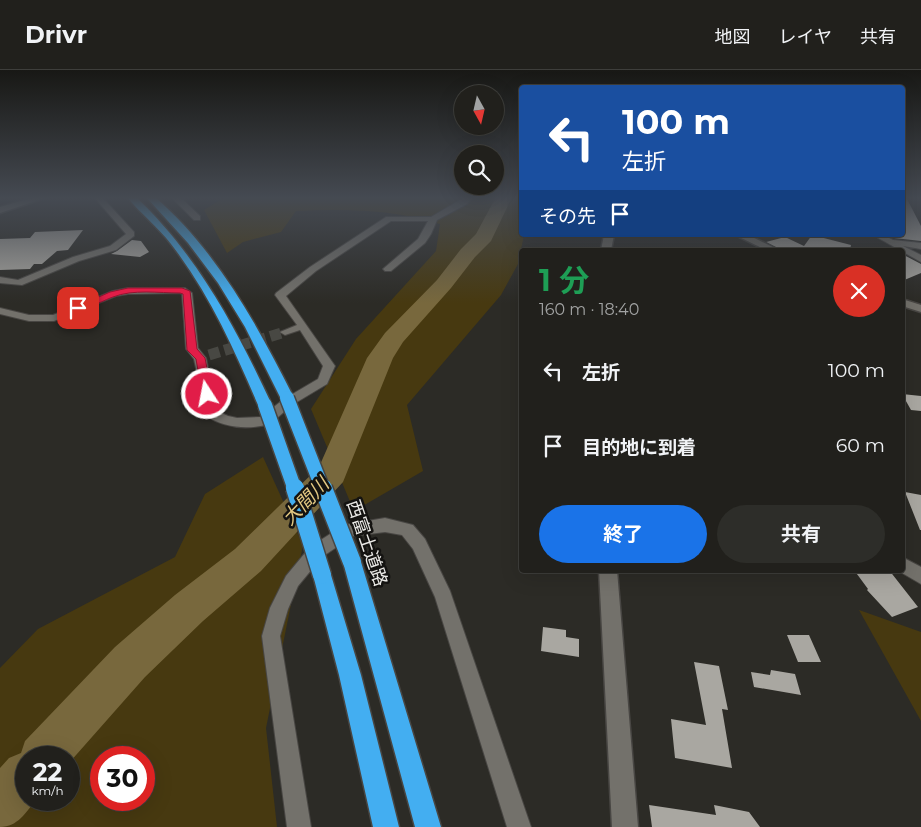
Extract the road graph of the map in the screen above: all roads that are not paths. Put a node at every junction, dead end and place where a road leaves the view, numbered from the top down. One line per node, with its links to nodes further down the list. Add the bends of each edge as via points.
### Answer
1 (130, 232): 15 (street, via 113,248 76,259 19,283)
2 (165, 232): 25 (highway, bridge, via 200,278 233,334 265,405 322,575 350,675)
3 (185, 232): 26 (highway, 西富士道路, bridge, via 228,290 260,341 287,398 352,562)
4 (368, 232): 19 (street, via 280,295)
5 (429, 232): 14 (street)
6 (744, 237): 10 (street)
7 (880, 237): 8 (street)
8 (885, 240): 9 (street); 11 (street)
9 (921, 246)
10 (767, 248)
11 (899, 248)
12 (905, 251): 13 (street)
13 (921, 260)
14 (388, 269)
15 (0, 280)
16 (905, 303): 17 (street)
17 (921, 309)
18 (0, 311): 19 (street, via 29,318 54,318 113,294 182,290 187,293 192,350 205,357 211,413 220,419 245,424 265,421 288,402 323,381 329,366)
19 (303, 326): 20 (street)
20 (285, 332)
21 (905, 566): 23 (street)
22 (608, 573): 28 (street)
23 (921, 576)
24 (299, 827): 27 (street, via 271,636 279,608 292,581 316,552 350,530 385,525 407,530 419,544 444,597)
25 (386, 827)
26 (428, 827)
27 (519, 827)
28 (625, 827)

